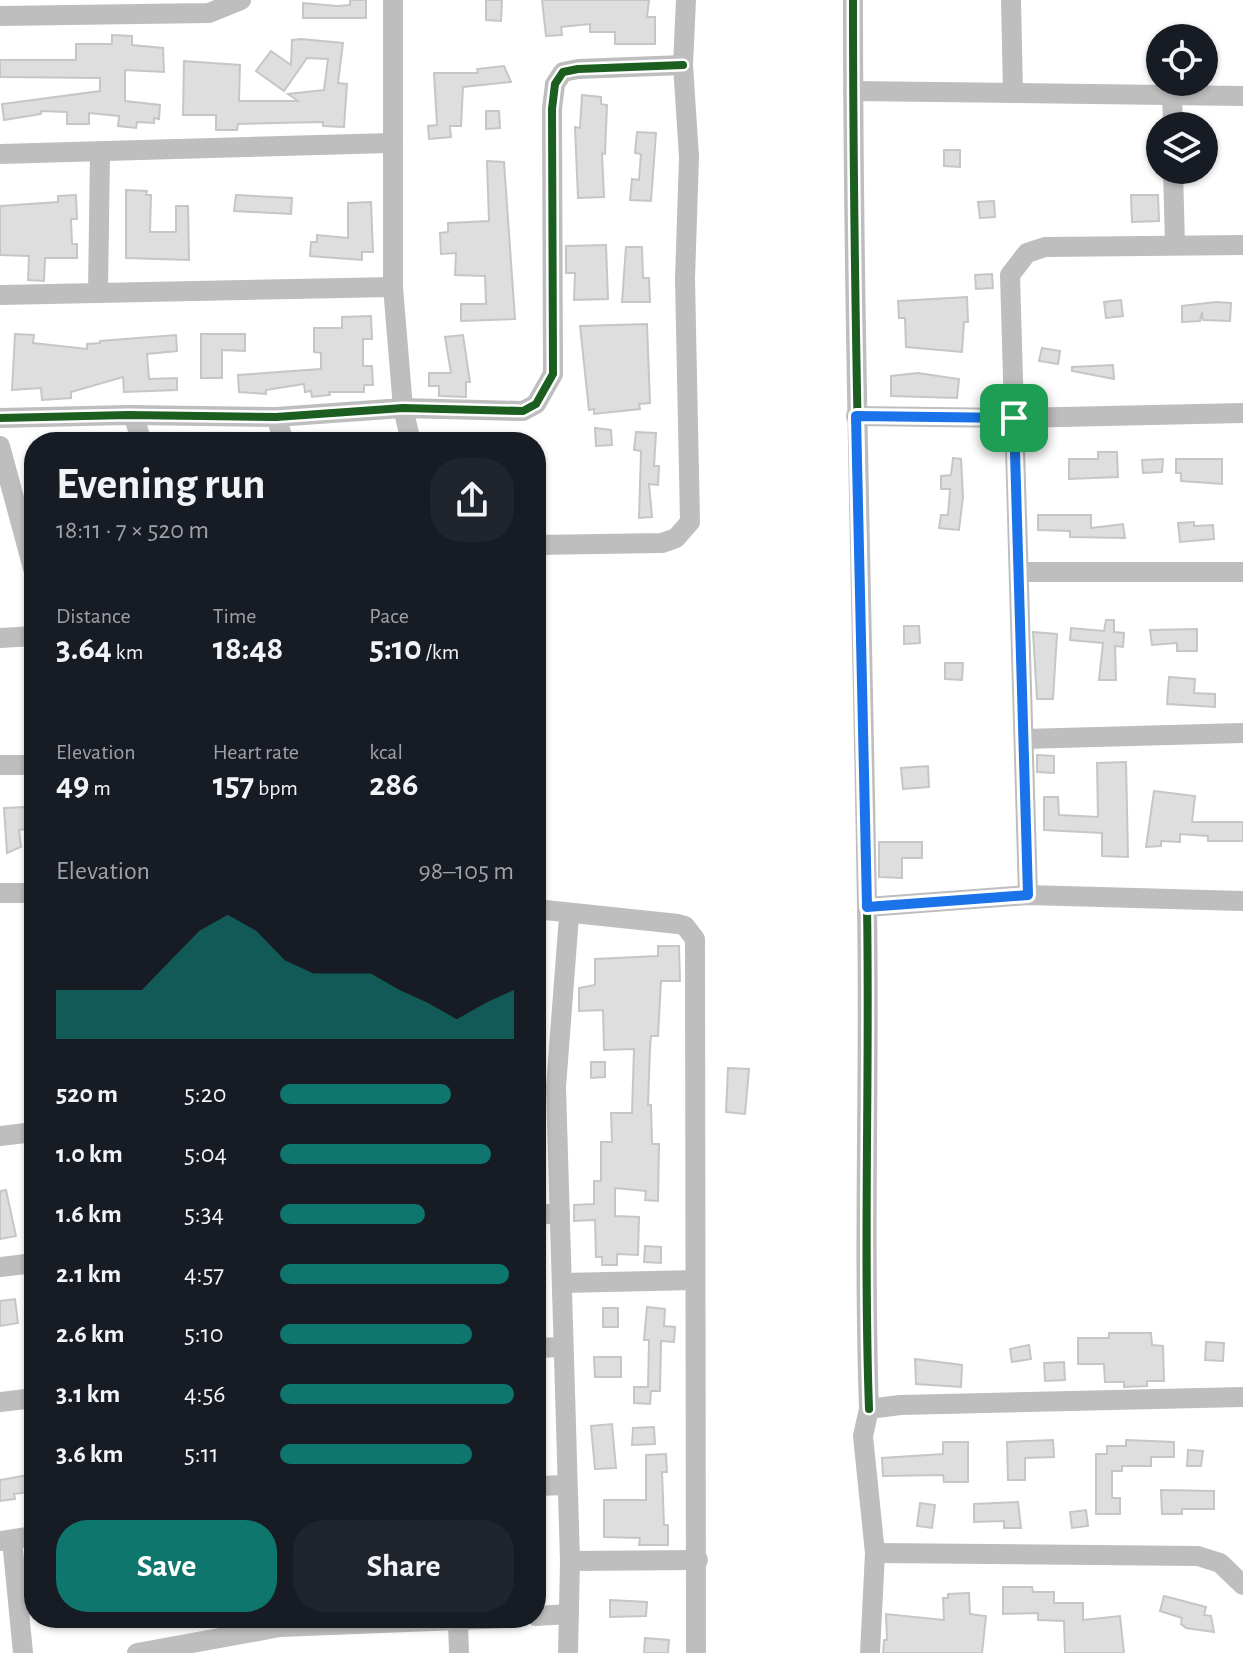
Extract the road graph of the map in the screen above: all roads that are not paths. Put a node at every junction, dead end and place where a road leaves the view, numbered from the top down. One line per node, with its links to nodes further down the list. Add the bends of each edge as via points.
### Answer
1 (241, 0): 6 (street, via 209,13)
2 (393, 0): 13 (street)
3 (686, 0): 7 (street)
4 (853, 0): 8 (street)
5 (1011, 0): 9 (street)
6 (0, 16)
7 (683, 65): 22 (street, via 578,69 563,72 555,84 553,374 536,404 523,411); 34 (street, via 689,157 685,279 690,522 676,538 662,543)
8 (853, 91): 9 (street); 25 (street)
9 (1013, 93): 10 (street)
10 (1146, 95)
11 (1218, 96): 12 (street)
12 (1243, 96)
13 (391, 143): 15 (street); 19 (street)
14 (0, 154): 15 (street)
15 (100, 154): 20 (street)
16 (1173, 184): 17 (street)
17 (1175, 245): 18 (street); 28 (street, via 1071,245 1027,253 1010,275 1007,292)
18 (1243, 245)
19 (393, 287): 20 (street); 22 (street)
20 (98, 292): 21 (street)
21 (0, 295)
22 (403, 408): 26 (street); 31 (street)
23 (1243, 413): 28 (street)
24 (133, 415): 26 (street); 27 (street); 29 (street)
25 (856, 416): 28 (street); 47 (street)
26 (276, 417): 30 (street)
27 (0, 418)
28 (1014, 418): 35 (street)
29 (139, 432)
30 (281, 432)
31 (409, 432)
32 (0, 446): 33 (street)
33 (24, 535)
34 (546, 545)
35 (1019, 572): 36 (street); 40 (street)
36 (1243, 572)
37 (24, 637): 38 (street)
38 (0, 638)
39 (1243, 733): 40 (street)
40 (1024, 739): 45 (street)
41 (0, 765): 42 (street)
42 (24, 765)
43 (0, 893): 44 (street)
44 (24, 893)
45 (1028, 895): 46 (street); 47 (street)
46 (1243, 901)
47 (867, 907): 64 (street)
48 (546, 911): 49 (street)
49 (569, 916): 50 (street); 57 (street, via 678,924 695,939)
50 (546, 1087): 53 (street)
51 (24, 1133): 52 (street)
52 (0, 1136)
53 (560, 1213): 54 (street); 58 (street)
54 (546, 1214)
55 (24, 1264): 56 (street)
56 (0, 1267)
57 (695, 1280): 58 (street); 69 (street)
58 (563, 1283): 59 (street)
59 (563, 1347): 60 (street); 65 (street)
60 (546, 1348)
61 (1243, 1397): 64 (street)
62 (24, 1399): 63 (street)
63 (0, 1402)
64 (869, 1409): 68 (street, via 863,1436)
65 (567, 1485): 66 (street); 70 (street)
66 (546, 1486)
67 (6, 1540): 76 (street)
68 (875, 1553): 71 (street, via 1198,1556 1220,1563); 81 (street)
69 (698, 1560): 70 (street); 80 (street)
70 (570, 1561): 72 (street)
71 (1243, 1585)
72 (569, 1614): 73 (street); 79 (street)
73 (546, 1615)
74 (255, 1628): 77 (street)
75 (458, 1628): 78 (street)
76 (23, 1653)
77 (137, 1653)
78 (459, 1653)
79 (568, 1653)
80 (696, 1653)
81 (870, 1653)

